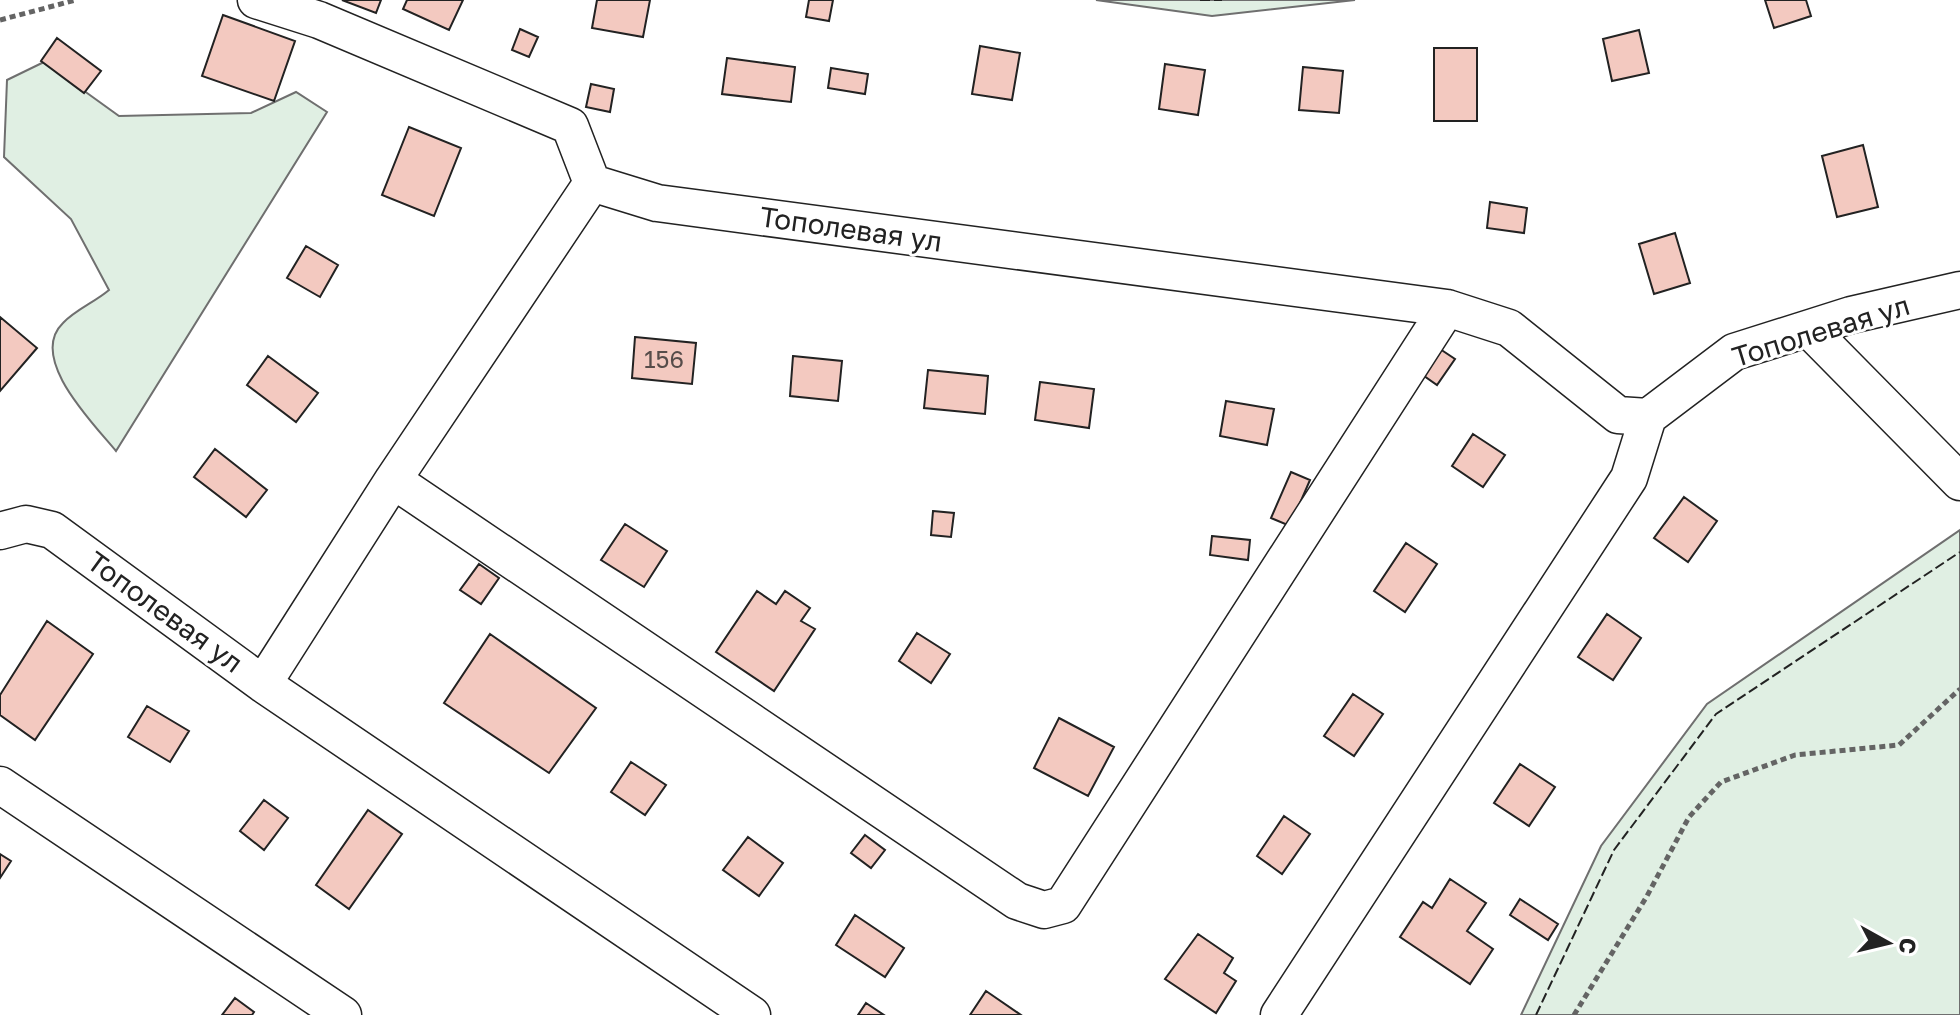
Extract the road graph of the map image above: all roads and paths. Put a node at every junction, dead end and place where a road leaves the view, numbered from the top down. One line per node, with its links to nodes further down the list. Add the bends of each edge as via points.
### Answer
1 (76, 0): 3 (path)
2 (256, 0): 4 (street, via 319,20 570,126)
3 (0, 20)
4 (592, 183): 6 (street, Тополевая ул, via 657,203); 9 (street, Тополевая ул)
5 (1960, 290): 7 (street, Тополевая ул)
6 (1447, 308): 8 (street, Тополевая ул, via 1509,328 1618,415); 9 (street, via 1063,905 1044,910 1017,901)
7 (1809, 329): 8 (street, Тополевая ул, via 1734,352); 10 (street)
8 (1648, 417): 17 (street, via 1629,478)
9 (393, 480): 12 (street, Тополевая ул)
10 (1960, 482)
11 (0, 531): 12 (street, Тополевая ул, via 26,524 52,530)
12 (263, 684): 16 (street)
13 (1960, 689): 18 (path, via 1899,745 1795,755 1721,782 1689,817)
14 (0, 785): 15 (street)
15 (343, 1015)
16 (752, 1015)
17 (1279, 1015)
18 (1574, 1015)

